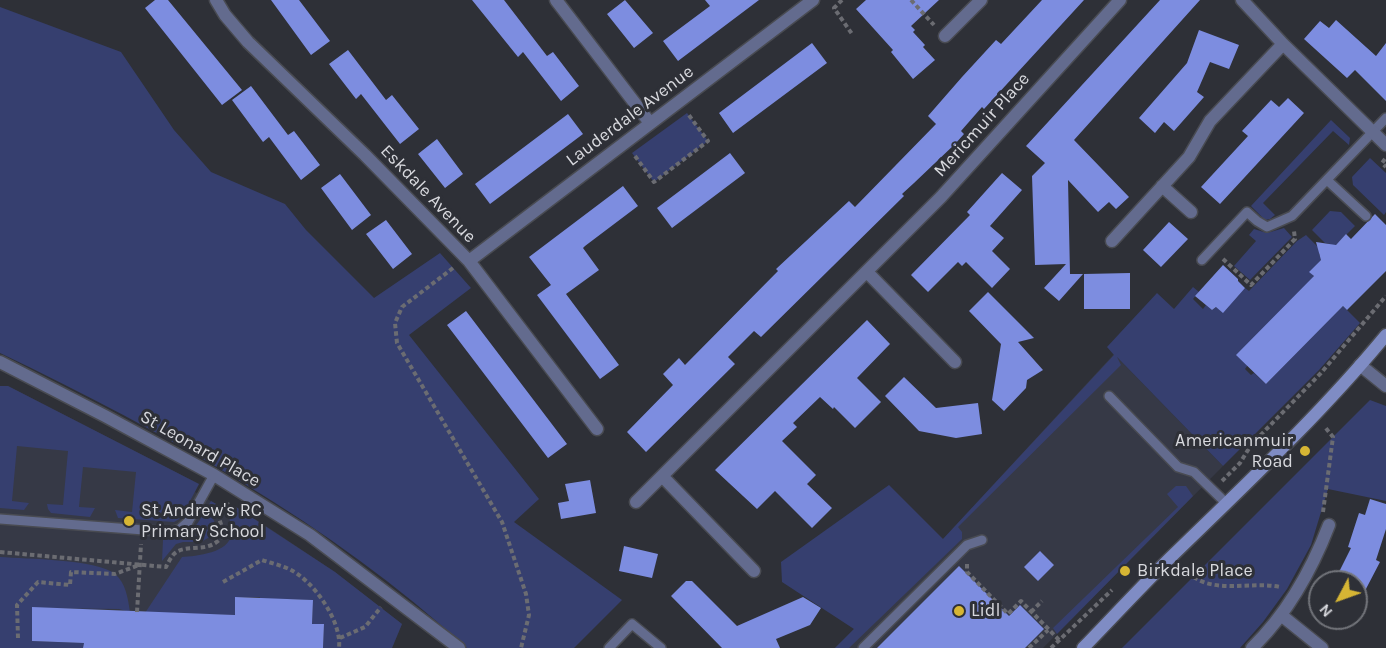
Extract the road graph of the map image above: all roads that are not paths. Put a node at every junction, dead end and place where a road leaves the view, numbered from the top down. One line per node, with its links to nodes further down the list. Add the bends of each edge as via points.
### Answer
1 (216, 0): 19 (street, Eskdale Avenue, via 248,42)
2 (556, 0): 10 (street)
3 (813, 0): 10 (street, Lauderdale Avenue)
4 (981, 0): 7 (street)
5 (1120, 0): 20 (street, Mericmuir Place, via 941,197)
6 (1242, 0): 8 (street)
7 (945, 36)
8 (1283, 44): 11 (street); 14 (street, via 1210,121 1189,157)
9 (1386, 118): 11 (lane)
10 (650, 123): 19 (street, Lauderdale Avenue)
11 (1372, 132): 12 (street); 13 (lane)
12 (1386, 145)
13 (1327, 180): 16 (lane); 18 (lane, via 1292,216 1267,227 1247,212)
14 (1162, 186): 15 (street); 17 (street)
15 (1191, 212)
16 (1366, 216)
17 (1113, 241)
18 (1202, 260)
19 (469, 261): 27 (street, Eskdale Avenue)
20 (867, 272): 23 (street); 29 (street, Mericmuir Place)
21 (1386, 335): 24 (street)
22 (0, 362): 28 (street, St Leonard Place)
23 (955, 362)
24 (1360, 366): 25 (street); 31 (street)
25 (1386, 386)
26 (1109, 396): 31 (lane, via 1178,467 1194,472)
27 (597, 429)
28 (214, 475): 32 (lane, via 180,530); 37 (street, St Leonard Place, via 310,535)
29 (662, 476): 30 (street, Mericmuir Place); 35 (street)
30 (636, 502)
31 (1227, 504): 41 (street)
32 (0, 519)
33 (1329, 525): 36 (street, via 1316,559)
34 (982, 540): 40 (lane, via 967,546)
35 (754, 571)
36 (1281, 615): 42 (street); 43 (street)
37 (459, 648)
38 (609, 648): 39 (lane, via 632,624)
39 (661, 648)
40 (863, 648)
41 (1083, 648)
42 (1252, 648)
43 (1322, 648)

